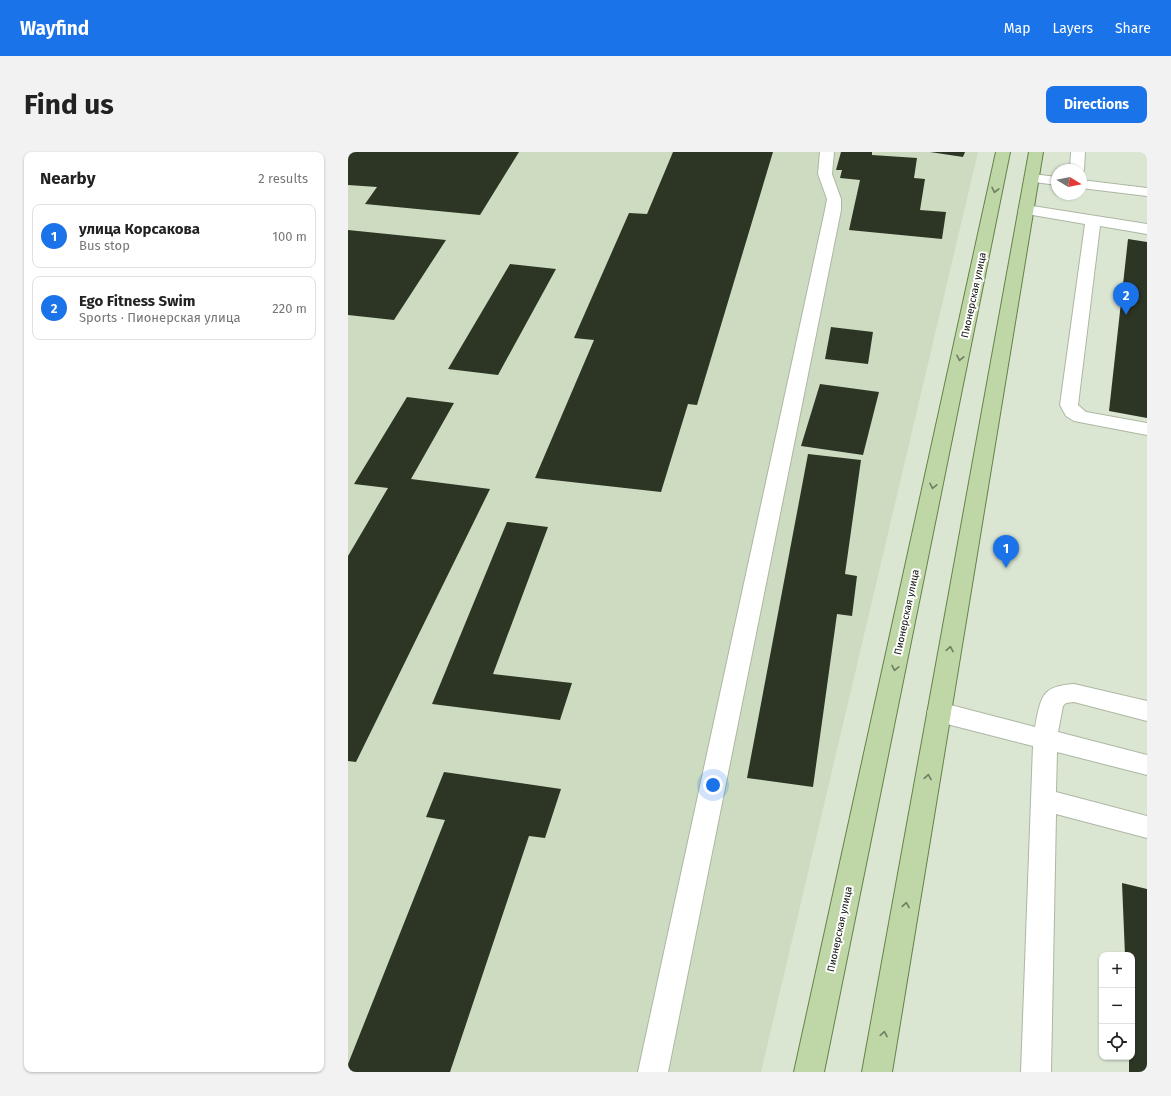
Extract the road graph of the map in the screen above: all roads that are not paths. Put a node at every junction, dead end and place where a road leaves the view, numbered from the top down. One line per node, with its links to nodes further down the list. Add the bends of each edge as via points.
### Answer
1 (827, 152): 20 (street, via 825,174 834,199 833,210)
2 (1003, 152): 21 (main road, Пионерская улица, one-way to 21)
3 (1036, 152): 6 (main road)
4 (1078, 152): 5 (street)
5 (1077, 164)
6 (1032, 178): 7 (street); 10 (main road)
7 (1051, 180)
8 (1087, 185): 9 (street)
9 (1147, 192)
10 (1026, 210): 11 (street); 15 (main road, one-way to 10)
11 (1093, 221): 12 (street); 13 (street, via 1069,405 1073,412 1081,417)
12 (1147, 229)
13 (1147, 429)
14 (1147, 711): 16 (street, via 1074,693 1060,694 1052,702)
15 (939, 712): 16 (street); 22 (main road, one-way to 15)
16 (1045, 739): 17 (street); 18 (street)
17 (1147, 765)
18 (1044, 800): 19 (street); 23 (street)
19 (1147, 827)
20 (653, 1072)
21 (809, 1072)
22 (877, 1072)
23 (1036, 1072)

